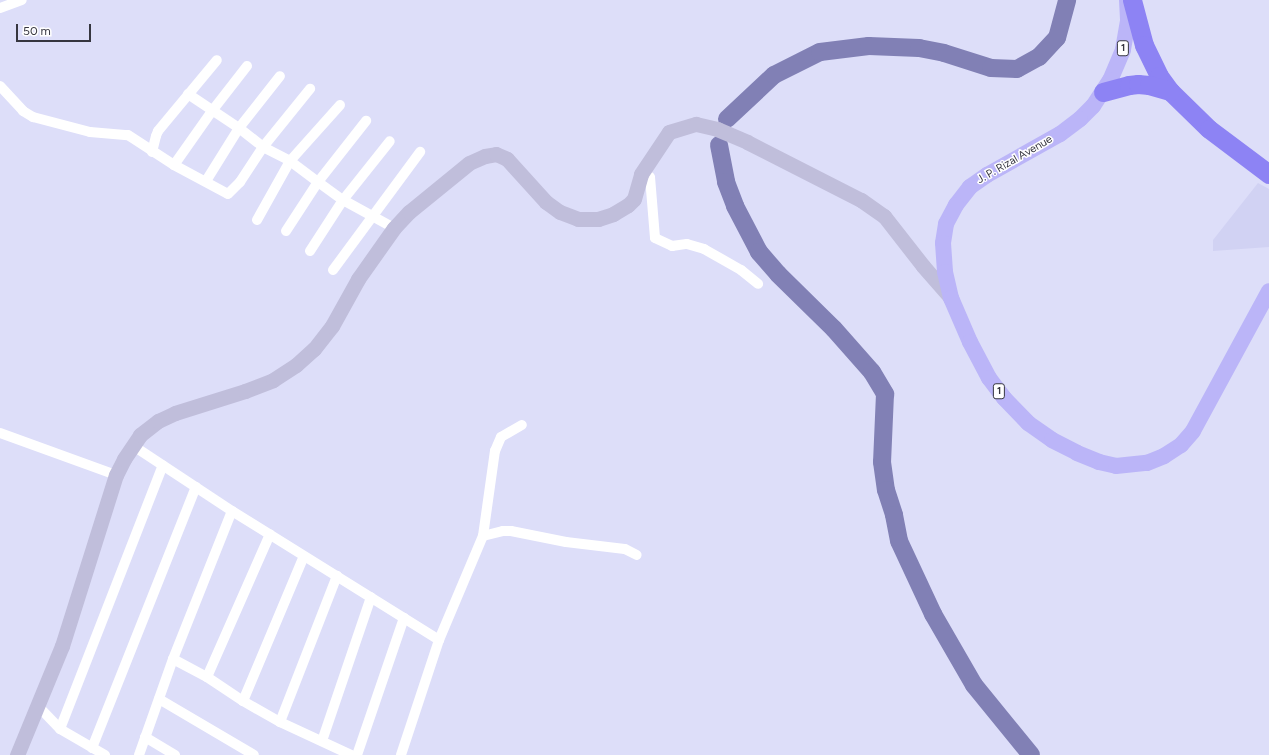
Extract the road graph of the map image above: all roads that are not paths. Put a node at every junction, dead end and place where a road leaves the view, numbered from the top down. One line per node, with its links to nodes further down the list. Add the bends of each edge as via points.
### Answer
1 (22, 0): 4 (street)
2 (1127, 0): 11 (main road, J. P. Rizal Avenue / 1, via 1128,21 1123,50)
3 (1132, 0): 10 (highway, via 1144,45 1159,76)
4 (0, 8)
5 (217, 60): 12 (street)
6 (247, 66): 14 (street)
7 (280, 76): 16 (street)
8 (0, 86): 19 (street, via 23,111 33,117 90,132 128,134)
9 (310, 89): 18 (street)
10 (1170, 91): 11 (highway, via 1138,84); 24 (highway, via 1209,129)
11 (1103, 92): 36 (main road, J. P. Rizal Avenue / 1, via 1080,119 1060,134 981,179 970,187 956,205 946,224 943,243 945,272)
12 (188, 94): 14 (street); 19 (street, via 156,136)
13 (340, 105): 21 (street)
14 (212, 111): 16 (street); 22 (street)
15 (366, 121): 26 (street)
16 (239, 128): 18 (street); 25 (street)
17 (390, 141): 27 (street)
18 (263, 147): 21 (street); 25 (street, via 240,182 228,194)
19 (152, 152): 22 (street)
20 (420, 152): 28 (street)
21 (290, 161): 26 (street); 29 (street)
22 (174, 165): 25 (street)
23 (641, 174): 30 (main road, via 634,199 628,205 598,219 578,219 560,212 546,202 507,159 496,154 485,156 469,163 409,212); 34 (street, via 650,177 655,238 672,246 687,244 704,249 741,270); 36 (main road, via 669,132 696,124 717,129 861,200 884,216)
24 (1269, 174)
25 (206, 182)
26 (318, 182): 27 (street); 31 (street)
27 (343, 200): 28 (street); 32 (street)
28 (373, 217): 30 (street); 33 (street)
29 (257, 220)
30 (394, 228): 39 (main road, via 358,279 332,326 314,349 296,366 273,380 158,421)
31 (286, 231)
32 (310, 251)
33 (334, 270)
34 (758, 284)
35 (1269, 291): 36 (main road, J. P. Rizal Avenue / 1, via 1193,431 1181,445 1164,456 1131,466 1116,466 1077,454 1028,422 1004,398 989,378)
36 (951, 298)
37 (522, 425): 45 (street, via 501,437 495,451)
38 (0, 433): 41 (street)
39 (132, 445): 40 (street); 41 (main road)
40 (163, 465): 42 (street); 58 (street)
41 (116, 475): 56 (main road, via 62,646)
42 (196, 487): 43 (street); 61 (street)
43 (232, 511): 44 (street); 52 (street)
44 (270, 534): 47 (street); 53 (street)
45 (483, 536): 46 (street, via 511,531 566,542 625,549); 51 (street)
46 (637, 555)
47 (304, 556): 48 (street); 55 (street)
48 (337, 576): 49 (street); 57 (street)
49 (371, 597): 50 (street); 60 (street)
50 (404, 618): 51 (street); 68 (street)
51 (439, 640): 69 (street)
52 (173, 659): 53 (street); 54 (street)
53 (207, 676): 55 (street)
54 (159, 699): 59 (street); 66 (street)
55 (243, 701): 57 (street)
56 (37, 705): 58 (street); 62 (main road)
57 (280, 722): 60 (street)
58 (60, 729): 61 (street)
59 (145, 737): 64 (street); 65 (street)
60 (322, 741): 67 (street)
61 (92, 748): 63 (street)
62 (17, 755)
63 (105, 755)
64 (139, 755)
65 (175, 755)
66 (254, 755)
67 (351, 755)
68 (357, 755)
69 (401, 755)

